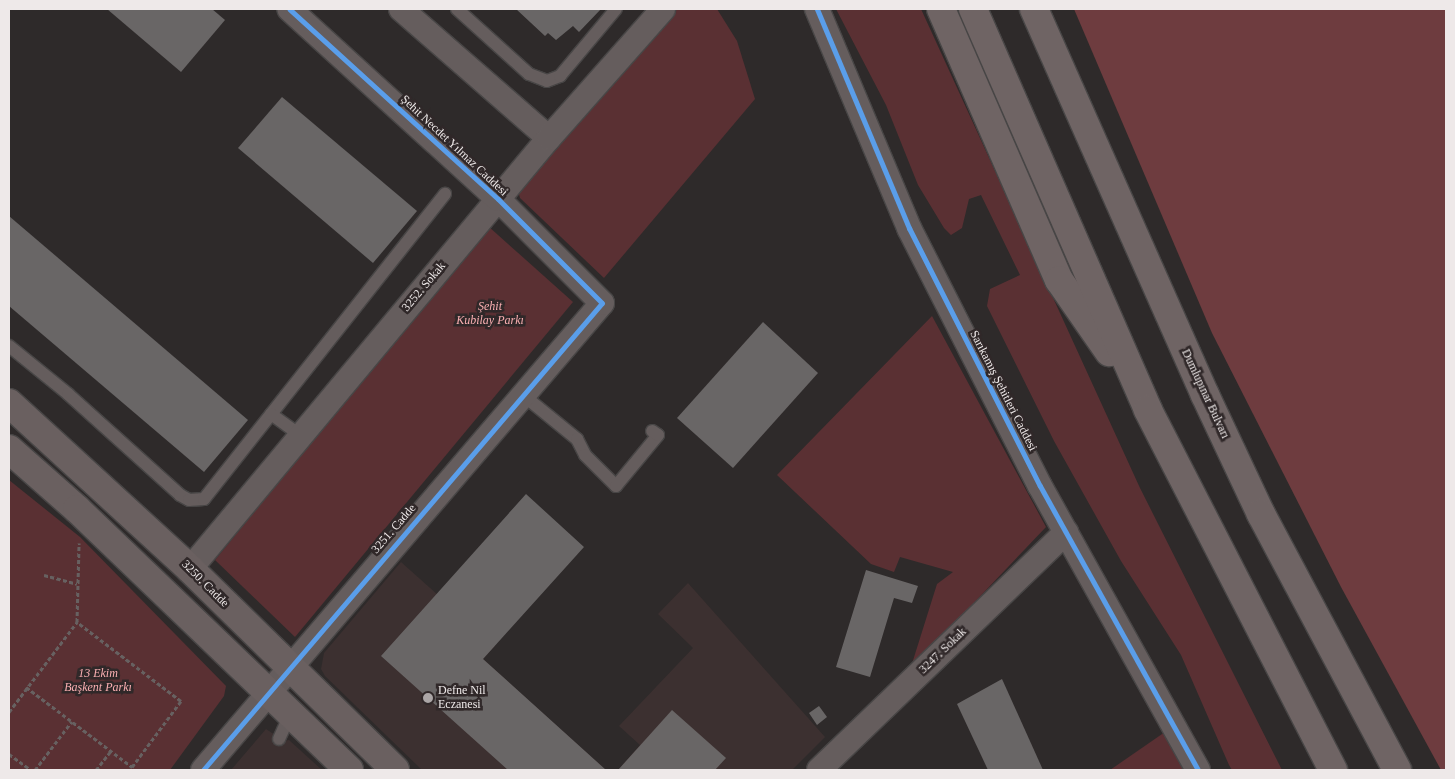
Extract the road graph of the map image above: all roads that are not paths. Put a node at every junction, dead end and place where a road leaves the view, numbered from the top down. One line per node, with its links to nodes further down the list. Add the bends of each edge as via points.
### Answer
1 (289, 9): 12 (street, Şehit Necdet Yılmaz Caddesi)
2 (401, 9): 10 (street)
3 (457, 9): 4 (lane, via 529,74 547,82 560,76)
4 (616, 9)
5 (663, 9): 10 (street, 3252. Sokak)
6 (817, 9): 22 (street, Sarıkamış Şehitleri Caddesi, via 909,228)
7 (941, 9): 17 (highway, via 1059,280)
8 (973, 9): 17 (highway)
9 (1034, 9): 34 (highway, Dumlupınar Bulvarı, via 1209,404 1262,514)
10 (549, 138): 12 (street, 3252. Sokak)
11 (445, 194): 18 (lane)
12 (498, 199): 13 (street, Şehit Necdet Yılmaz Caddesi); 20 (street, 3252. Sokak)
13 (602, 302): 15 (street, 3251. Cadde)
14 (9, 346): 18 (lane, via 189,500 204,499)
15 (522, 395): 19 (lane, via 577,439 585,455 616,486 658,435); 24 (street, 3251. Cadde)
16 (9, 403): 23 (street, 3250. Cadde)
17 (1148, 410): 33 (highway)
18 (271, 414): 20 (lane)
19 (652, 431)
20 (300, 435): 23 (street, 3252. Sokak)
21 (9, 449): 25 (street)
22 (1066, 532): 31 (street, 3247. Sokak); 32 (street, Sarıkamış Şehitleri Caddesi)
23 (190, 568): 24 (street, 3250. Cadde)
24 (288, 668): 25 (street, 3251. Cadde); 30 (street, 3250. Cadde)
25 (268, 693): 26 (street); 28 (street, 3251. Cadde)
26 (290, 714): 27 (lane); 29 (street)
27 (279, 739)
28 (203, 770)
29 (349, 770)
30 (395, 770)
31 (819, 770)
32 (1198, 770)
33 (1333, 770)
34 (1397, 770)

